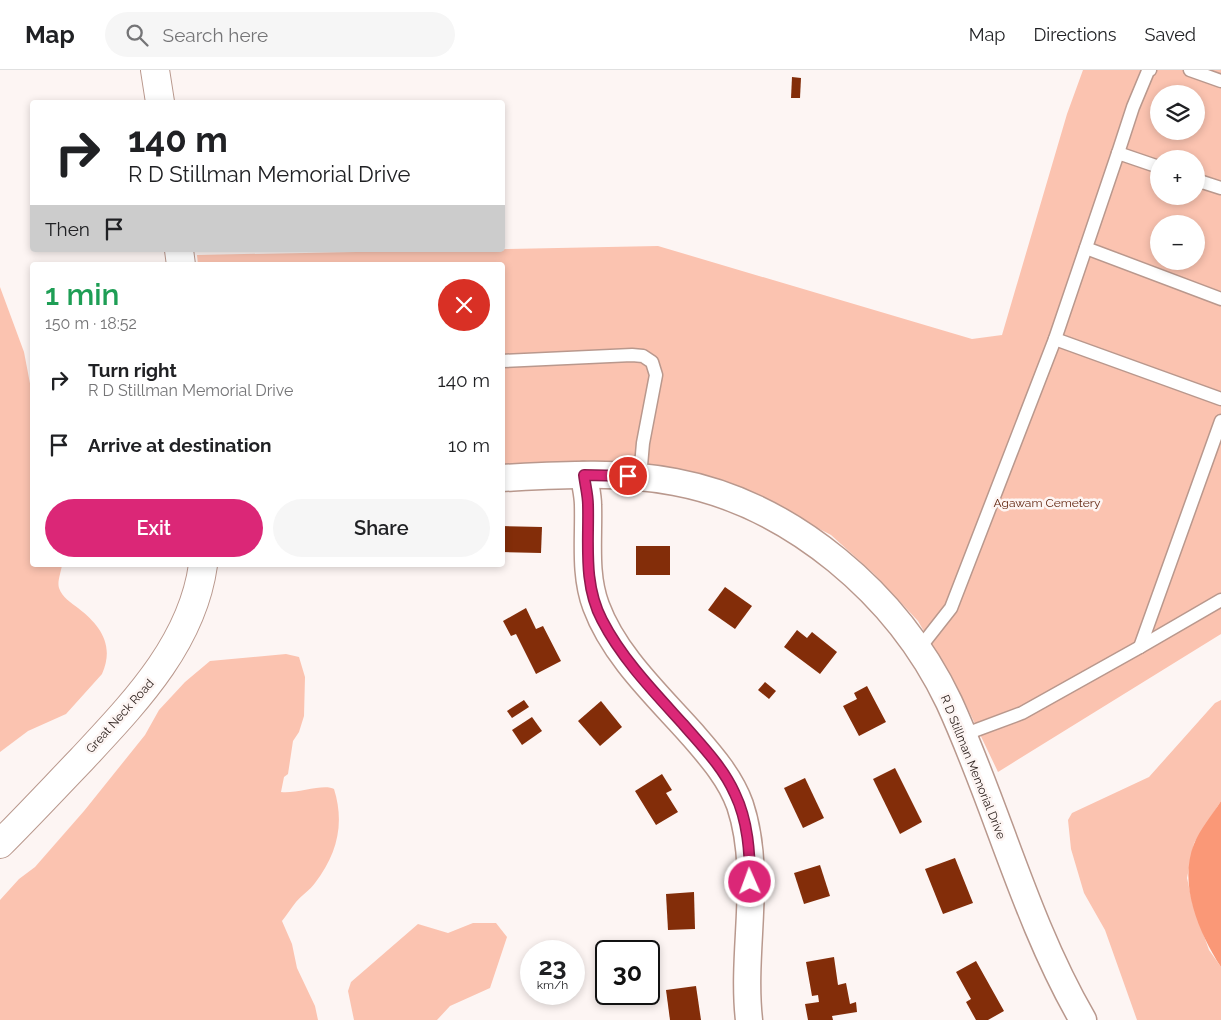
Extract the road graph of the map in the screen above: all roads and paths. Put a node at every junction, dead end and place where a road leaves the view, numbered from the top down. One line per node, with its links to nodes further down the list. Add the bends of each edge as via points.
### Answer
1 (156, 70): 5 (street)
2 (1150, 70): 6 (lane, via 1133,107)
3 (1190, 70): 4 (lane)
4 (1221, 81)
5 (160, 100)
6 (1118, 153): 7 (lane); 10 (lane)
7 (1150, 164)
8 (1205, 183): 9 (lane)
9 (1221, 188)
10 (1086, 248): 11 (lane); 12 (lane)
11 (1221, 299)
12 (1055, 338): 14 (lane); 22 (lane, via 951,608)
13 (505, 361): 17 (lane, via 632,355 643,356 652,362 656,375)
14 (1221, 399)
15 (1221, 421): 21 (lane)
16 (584, 475): 17 (street, R D Stillman Memorial Drive); 18 (street, R D Stillman Memorial Drive); 25 (street, via 588,503 589,575 601,619 637,672 717,764 732,786 740,806 750,868)
17 (640, 477): 22 (street, R D Stillman Memorial Drive, via 716,492 754,507 790,527 857,579 893,617)
18 (505, 478)
19 (203, 567): 24 (street, Great Neck Road, via 188,617 154,678)
20 (1221, 600): 21 (lane)
21 (1140, 648): 23 (lane, via 1022,713)
22 (918, 650): 23 (street, R D Stillman Memorial Drive, via 948,700)
23 (963, 735): 26 (street, R D Stillman Memorial Drive, via 1044,943)
24 (0, 844)
25 (749, 1020)
26 (1083, 1020)

